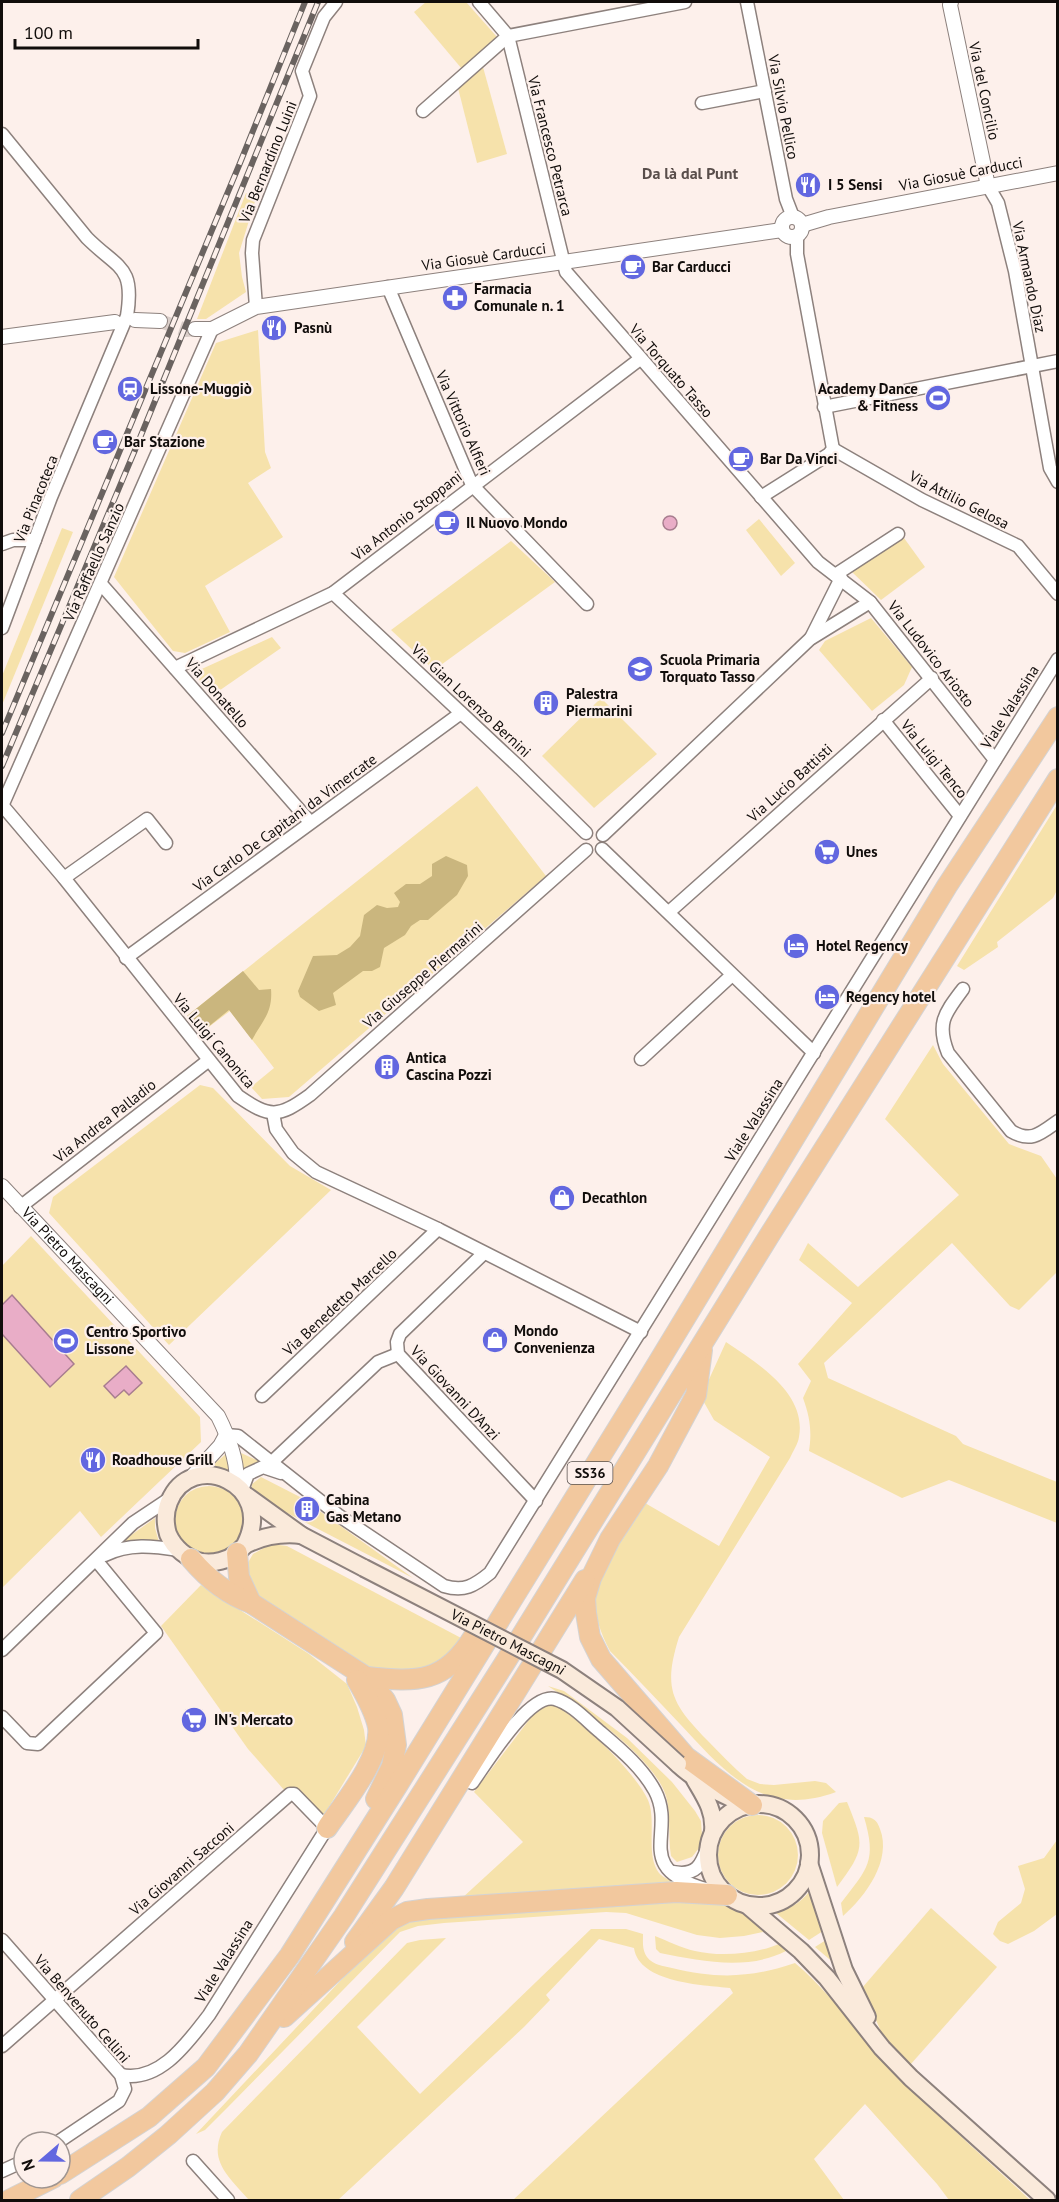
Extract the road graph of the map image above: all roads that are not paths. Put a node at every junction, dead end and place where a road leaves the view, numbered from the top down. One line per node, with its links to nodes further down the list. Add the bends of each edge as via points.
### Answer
1 (336, 2): 16 (street, Via Bernardino Luini, via 324,17 302,71 310,96 253,240)
2 (478, 2): 6 (street, Via Francesco Petrarca)
3 (685, 2): 6 (street)
4 (747, 2): 7 (street, Via Silvio Pellico)
5 (950, 3): 12 (street, Via del Concilio)
6 (508, 36): 9 (street); 14 (street, Via Francesco Petrarca)
7 (765, 91): 8 (street); 13 (street, Via Silvio Pellico, via 786,199)
8 (702, 103)
9 (423, 111)
10 (2, 134): 17 (street, via 87,238 126,274)
11 (1058, 173): 12 (street, Via Giosuè Carducci)
12 (988, 186): 13 (street, Via Giosuè Carducci); 24 (street, Via Armando Diaz, via 998,203 1015,271)
13 (797, 226): 14 (street, Via Giosuè Carducci, via 786,219 782,230); 25 (street, Via Silvio Pellico, via 797,254)
14 (563, 262): 15 (street, Via Giosuè Carducci); 22 (street, Via Torquato Tasso, via 566,272)
15 (388, 287): 16 (street, Via Giosuè Carducci); 28 (street, Via Vittorio Alfieri)
16 (256, 307): 20 (street, Via Giosuè Carducci)
17 (126, 319): 18 (street); 21 (street); 31 (street, Via Pinacoteca)
18 (160, 321)
19 (195, 329): 20 (street, Via Giosuè Carducci)
20 (212, 329): 34 (street, Via Raffaello Sanzio)
21 (2, 337)
22 (640, 359): 28 (street, Via Antonio Stoppani); 29 (street, Via Torquato Tasso)
23 (1058, 361): 24 (street)
24 (1032, 366): 25 (street); 27 (street, Via Armando Diaz, via 1050,468)
25 (824, 407): 26 (street, Via Silvio Pellico)
26 (833, 450): 29 (street); 36 (street, Via Attilio Gelosa, via 922,500 1018,546)
27 (1058, 482)
28 (472, 485): 35 (street, Via Antonio Stoppani); 38 (street, Via Vittorio Alfieri)
29 (761, 497): 33 (street, Via Torquato Tasso, via 818,562)
30 (898, 534): 33 (street)
31 (34, 540): 32 (street); 39 (street, Via Pinacoteca)
32 (2, 544)
33 (838, 576): 37 (street, Via Ludovico Ariosto); 40 (street)
34 (101, 584): 42 (street, Via Donatello); 49 (street, Via Raffaello Sanzio)
35 (333, 593): 42 (street, Via Antonio Stoppani); 44 (street, Via Gian Lorenzo Bernini)
36 (1058, 594)
37 (870, 602): 40 (street); 43 (street, Via Ludovico Ariosto)
38 (587, 604)
39 (2, 628)
40 (810, 639): 53 (street)
41 (1058, 659): 47 (street, Viale Valassina)
42 (175, 668): 51 (street, Via Donatello)
43 (932, 678): 46 (street, Via Lucio Battisti); 47 (street, Via Ludovico Ariosto)
44 (461, 712): 51 (street, Via Carlo De Capitani da Vimercate); 52 (street, Via Gian Lorenzo Bernini)
45 (1058, 717): 74 (highway, SS36, via 947,886)
46 (884, 720): 50 (street, Via Luigi Tenco); 58 (street, Via Lucio Battisti)
47 (995, 760): 50 (street, Viale Valassina)
48 (1058, 779): 72 (highway, SS36)
49 (2, 806): 57 (street, Via Luigi Canonica)
50 (960, 816): 62 (street, Viale Valassina)
51 (310, 822): 59 (street, Via Carlo De Capitani da Vimercate)
52 (586, 833): 53 (street, via 595,830); 56 (street)
53 (603, 835): 55 (street)
54 (166, 843): 57 (street, via 147,819)
55 (602, 849): 56 (street, via 594,853); 58 (street)
56 (586, 850): 65 (street, Via Giuseppe Piermarini, via 310,1095 289,1110)
57 (64, 878): 59 (street, Via Luigi Canonica)
58 (669, 912): 60 (street)
59 (126, 958): 64 (street, Via Luigi Canonica)
60 (732, 975): 62 (street); 63 (street)
61 (963, 989): 66 (street, via 941,1026 948,1053 1011,1131 1029,1138)
62 (814, 1053): 71 (street, Viale Valassina)
63 (641, 1059)
64 (209, 1060): 65 (street, Via Luigi Canonica, via 238,1096); 68 (street, Via Andrea Palladio)
65 (273, 1113): 69 (street, via 276,1129 293,1153 316,1172)
66 (1058, 1121)
67 (2, 1186): 68 (street, Via Pietro Mascagni)
68 (20, 1207): 76 (street, Via Pietro Mascagni, via 218,1416)
69 (438, 1229): 70 (street); 75 (street, Via Benedetto Marcello)
70 (484, 1252): 71 (street); 73 (street, Via Giovanni D'Anzi, via 400,1334)
71 (640, 1332): 82 (street, Viale Valassina)
72 (704, 1341): 84 (highway, via 696,1395 658,1466); 107 (highway, SS36, via 351,1906)
73 (398, 1354): 77 (street, Via Giovanni D'Anzi, via 378,1362); 82 (street, Via Giovanni D'Anzi)
74 (647, 1380): 92 (highway, via 576,1470 464,1653 445,1670 421,1678); 101 (highway, SS36)
75 (261, 1396)
76 (226, 1435): 77 (street, Via Pietro Mascagni, via 238,1436); 79 (street); 80 (street, Via Pietro Mascagni)
77 (272, 1462): 78 (street, Via Pietro Mascagni)
78 (285, 1474): 80 (street, Via Pietro Mascagni, via 263,1467 249,1474); 88 (street, Via Pietro Mascagni, via 444,1586)
79 (189, 1480): 80 (main road, Via Pietro Mascagni, via 213,1475); 81 (main road)
80 (242, 1490): 83 (main road, Via Pietro Mascagni); 85 (main road, Via Pietro Mascagni, via 252,1508 253,1521)
81 (172, 1497): 86 (main road, via 166,1515 168,1534); 87 (street, via 133,1523)
82 (536, 1501): 88 (street, Viale Valassina, via 490,1574)
83 (301, 1535): 85 (main road, via 286,1533); 94 (main road, Via Pietro Mascagni, bridge, via 562,1670 617,1708)
84 (610, 1539): 96 (highway, via 585,1598 590,1637 601,1659 686,1756); 105 (highway, via 394,1888)
85 (241, 1549): 86 (main road, via 215,1562 203,1562); 89 (highway, via 239,1577)
86 (185, 1554): 87 (street, via 147,1545 117,1549); 89 (highway, via 215,1584)
87 (96, 1560): 90 (street); 93 (street, via 156,1634 38,1744 27,1743)
88 (467, 1589)
89 (251, 1603): 91 (highway)
90 (2, 1650)
91 (349, 1665): 92 (highway); 97 (highway, via 369,1702 378,1726 378,1740 366,1769)
92 (366, 1677): 101 (highway, via 392,1715 396,1745 392,1766)
93 (2, 1717)
94 (695, 1779): 96 (main road, Via Pietro Mascagni, via 724,1797); 98 (main road, Via Pietro Mascagni, via 712,1810)
95 (472, 1783): 100 (street, via 525,1713 553,1698 566,1703 640,1769 656,1791 661,1814 660,1851)
96 (752, 1805): 98 (main road, via 725,1816); 99 (main road, via 777,1808 792,1816 806,1837)
97 (327, 1828): 106 (street, Via Giovanni Sacconi, via 290,1794); 110 (street, Viale Valassina, via 190,2040 153,2072)
98 (712, 1836): 100 (street, via 698,1867 686,1874); 102 (main road, via 708,1858 711,1874)
99 (809, 1863): 103 (main road, via 805,1877 790,1895 770,1905); 109 (main road, via 844,1970)
100 (670, 1871): 102 (street, via 696,1886)
101 (327, 1895): 113 (highway, SS36, via 290,1955 206,2067 149,2117)
102 (727, 1895): 103 (main road); 105 (highway, via 676,1892 407,1912 391,1920)
103 (747, 1905): 109 (main road, via 827,1978)
104 (2, 1940): 106 (street, Via Benvenuto Cellini)
105 (336, 1969): 107 (highway)
106 (54, 2000): 108 (street); 110 (street, Via Benvenuto Cellini)
107 (255, 2044): 116 (highway, SS36, via 215,2092 168,2135)
108 (2, 2046)
109 (882, 2048): 118 (main road, via 911,2079)
110 (121, 2075): 111 (street, Via Benvenuto Cellini, via 125,2089 119,2101)
111 (72, 2133)
112 (193, 2161): 117 (street)
113 (72, 2166)
114 (29, 2190): 115 (highway)
115 (9, 2200)
116 (80, 2200)
117 (228, 2200)
118 (1047, 2200)

